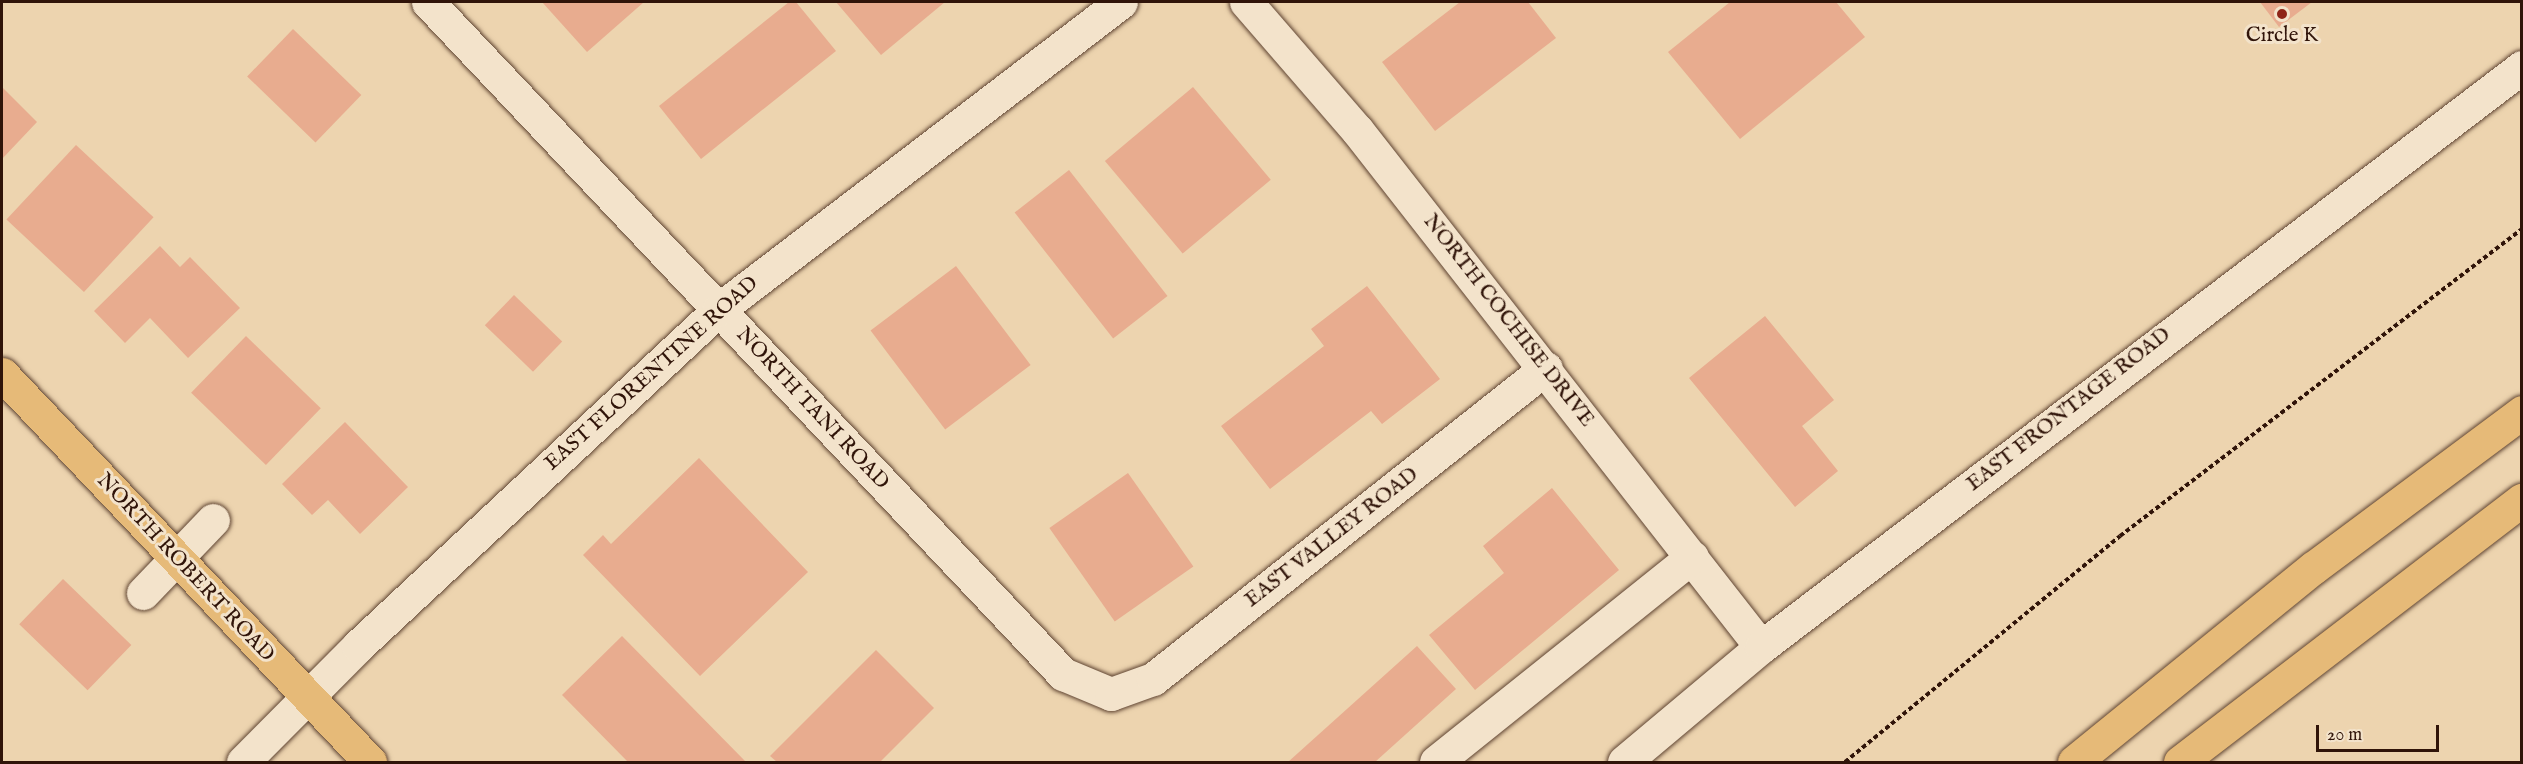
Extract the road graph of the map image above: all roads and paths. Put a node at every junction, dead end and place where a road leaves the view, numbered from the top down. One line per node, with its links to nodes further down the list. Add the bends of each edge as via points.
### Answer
1 (428, 2): 6 (street, NORTH TANI ROAD)
2 (1121, 2): 6 (street, EAST FLORENTINE ROAD)
3 (1246, 2): 7 (street, NORTH COCHISE DRIVE, via 1357,130)
4 (2522, 67): 15 (street, EAST FRONTAGE ROAD)
5 (2522, 229): 22 (path, via 2139,522)
6 (718, 310): 16 (street, NORTH TANI ROAD, via 1063,674); 17 (street, EAST FLORENTINE ROAD)
7 (1546, 368): 12 (street, NORTH COCHISE DRIVE); 16 (street, EAST VALLEY ROAD, via 1153,680)
8 (2, 374): 13 (main road, NORTH ROBERT ROAD)
9 (2522, 412): 23 (main road, via 2313,568)
10 (2522, 500): 24 (main road)
11 (213, 520): 13 (street)
12 (1692, 557): 15 (street, NORTH COCHISE DRIVE); 20 (street)
13 (176, 558): 14 (street); 17 (main road, NORTH ROBERT ROAD)
14 (143, 593)
15 (1761, 647): 21 (street, EAST FRONTAGE ROAD)
16 (1110, 694)
17 (307, 696): 18 (street, EAST FLORENTINE ROAD); 19 (main road, NORTH ROBERT ROAD)
18 (243, 762)
19 (369, 762)
20 (1436, 762)
21 (1624, 762)
22 (1845, 762)
23 (2074, 762)
24 (2180, 762)

